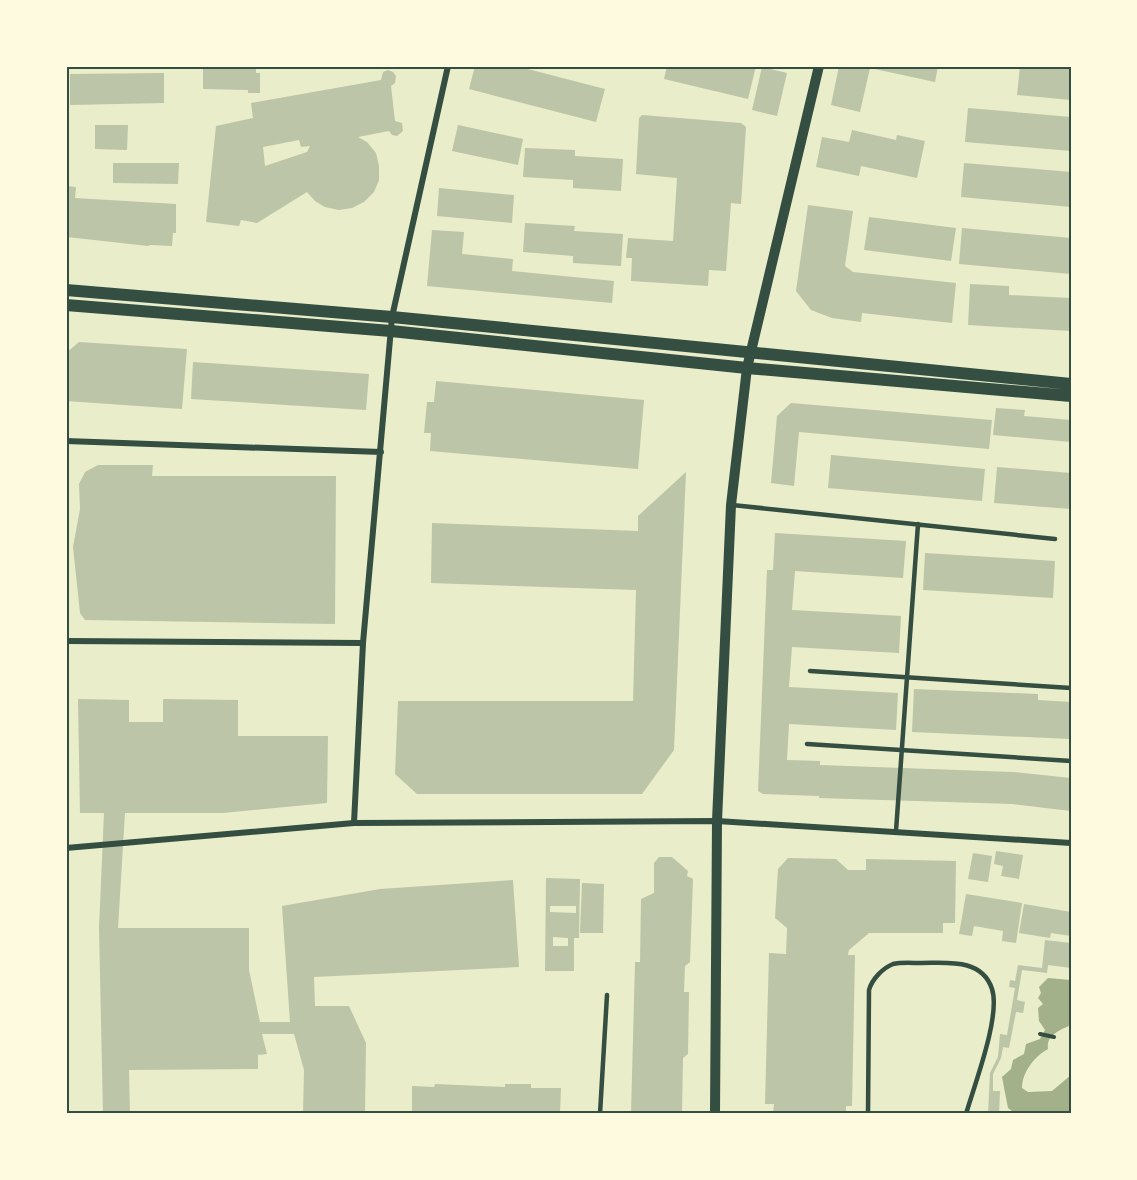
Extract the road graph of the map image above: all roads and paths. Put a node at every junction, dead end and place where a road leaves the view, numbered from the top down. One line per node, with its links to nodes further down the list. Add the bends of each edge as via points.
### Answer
1 (448, 66): 5 (street)
2 (819, 66): 7 (street)
3 (66, 290): 5 (main road)
4 (66, 305): 6 (main road)
5 (392, 316): 6 (street); 7 (main road)
6 (391, 331): 8 (main road); 12 (street)
7 (750, 352): 8 (street); 9 (main road)
8 (747, 368): 10 (main road); 13 (street)
9 (1071, 384)
10 (1071, 396)
11 (66, 441): 12 (street)
12 (381, 452): 17 (street)
13 (731, 505): 14 (lane); 24 (street)
14 (918, 524): 15 (lane); 19 (lane)
15 (1055, 539)
16 (66, 641): 17 (street)
17 (363, 643): 25 (street)
18 (810, 671): 19 (lane)
19 (908, 678): 20 (lane); 22 (lane)
20 (1071, 688)
21 (807, 744): 22 (lane)
22 (902, 751): 23 (lane); 26 (lane)
23 (1071, 761)
24 (717, 821): 25 (street); 26 (street); 33 (street)
25 (354, 823): 28 (street)
26 (896, 831): 27 (street)
27 (1071, 843)
28 (66, 848)
29 (607, 995): 32 (lane)
30 (1040, 1034): 31 (path)
31 (1054, 1037)
32 (600, 1114)
33 (715, 1114)
34 (868, 1114): 35 (lane, via 869,990 871,982 896,963 969,965 983,974 992,989 994,1006 987,1044)
35 (966, 1114)

